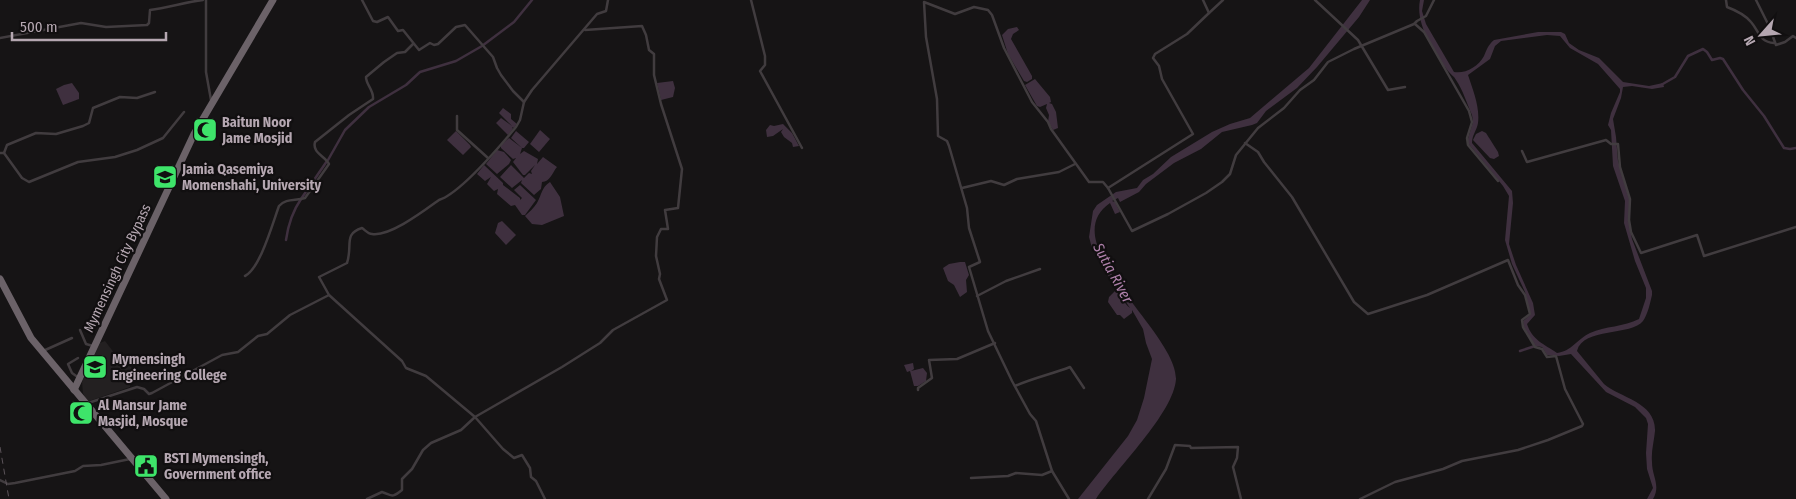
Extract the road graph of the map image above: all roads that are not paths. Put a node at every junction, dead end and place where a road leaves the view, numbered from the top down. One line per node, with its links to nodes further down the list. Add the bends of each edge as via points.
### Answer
1 (205, 0): 16 (street, via 150,10 149,24 146,25 106,27 81,23); 24 (street, via 206,72)
2 (273, 0): 24 (highway, Mymensingh City Bypass)
3 (362, 0): 19 (street, via 373,21 388,17)
4 (608, 0): 15 (street, via 606,11 597,14)
5 (751, 0): 28 (street, via 766,63 760,71)
6 (1203, 0): 13 (street)
7 (1223, 0): 13 (street)
8 (1315, 0): 20 (street, via 1356,37)
9 (1434, 0): 14 (street, via 1424,18)
10 (1726, 0): 18 (street, via 1727,7 1752,22 1767,42)
11 (1756, 0): 18 (street)
12 (922, 1): 32 (street, via 955,14 974,7 988,10 1032,102); 34 (street, via 937,99 938,136 947,141)
13 (1209, 13): 35 (street, via 1187,34 1153,58 1193,134)
14 (1415, 22): 20 (street); 33 (street, via 1424,32 1469,111 1472,122 1467,143)
15 (585, 30): 23 (street); 54 (street, via 642,26 649,50 654,54 654,75 661,104 682,169 678,208 665,210 668,229 661,229 656,237 659,279 667,300 614,330 562,367)
16 (0, 38)
17 (1796, 38): 18 (street)
18 (1774, 43)
19 (413, 44): 23 (street, via 419,50 430,43 436,45 456,27 465,25 493,57 501,75); 38 (street, via 366,77 373,99 315,142 317,152 329,164 305,198 287,200 279,206 256,264)
20 (1361, 46): 21 (street, via 1388,90); 27 (street, via 1328,62 1314,80)
21 (1405, 87)
22 (155, 92): 30 (street, via 137,98 120,97 93,108 89,123 83,126 56,134 36,133 7,145)
23 (524, 102): 31 (street, via 516,127)
24 (212, 104): 45 (highway, Mymensingh City Bypass, via 194,134)
25 (184, 112): 30 (street, via 163,138 137,150 78,162 28,182)
26 (457, 116): 31 (street, via 457,130)
27 (1245, 143): 35 (street, via 1236,155 1230,174 1222,182 1132,230); 65 (street, via 1258,152 1292,197 1354,302 1368,314 1427,295 1508,260 1525,295 1530,314 1522,324 1534,346 1542,348 1548,357 1556,356 1565,389 1582,422 1582,426 1548,440 1395,482)
28 (802, 148)
29 (1522, 151): 36 (street, via 1527,162 1606,140 1618,144 1620,167 1630,199 1631,232 1640,253 1697,235 1704,256)
30 (2, 153)
31 (488, 158): 40 (street, via 469,180 446,198 393,230 370,234 362,228 352,232 347,263 319,277)
32 (1075, 164): 34 (street, via 1059,172 1017,179 1004,185 991,181); 35 (street, via 1088,182 1103,182)
33 (1498, 181)
34 (962, 188): 41 (street, via 969,228 980,262 969,266)
35 (1108, 188)
36 (1796, 227)
37 (1040, 269): 41 (street)
38 (245, 276)
39 (0, 279): 46 (highway, via 25,328)
40 (329, 295): 53 (street, via 290,315 238,352 222,355 152,393 137,387); 54 (street, via 406,368 426,376)
41 (977, 296): 44 (street)
42 (80, 330): 45 (street, via 86,344)
43 (72, 338): 46 (street)
44 (995, 343): 49 (street); 52 (street, via 957,359 929,360 932,378)
45 (95, 346): 48 (highway, Mymensingh City Bypass)
46 (42, 352): 51 (highway)
47 (78, 358): 48 (street, via 68,364)
48 (80, 379): 51 (highway, Mymensingh City Bypass)
49 (1015, 386): 50 (street, via 1070,366); 56 (street, via 1036,420)
50 (1084, 388)
51 (74, 390): 53 (highway)
52 (918, 390)
53 (86, 403): 55 (highway)
54 (476, 416): 60 (street, via 462,430 431,443 423,450 402,479 399,493 390,498 382,492); 61 (street, via 503,449 514,458 522,455)
55 (131, 458): 58 (street, via 15,483); 59 (highway)
56 (1052, 471): 57 (street, via 1042,475); 62 (street)
57 (971, 478)
58 (0, 480)
59 (166, 499)
60 (367, 499)
61 (545, 499)
62 (1069, 499)
63 (1148, 499): 64 (street, via 1166,469 1175,445 1238,448 1233,467)
64 (1241, 499)
65 (1360, 499)

